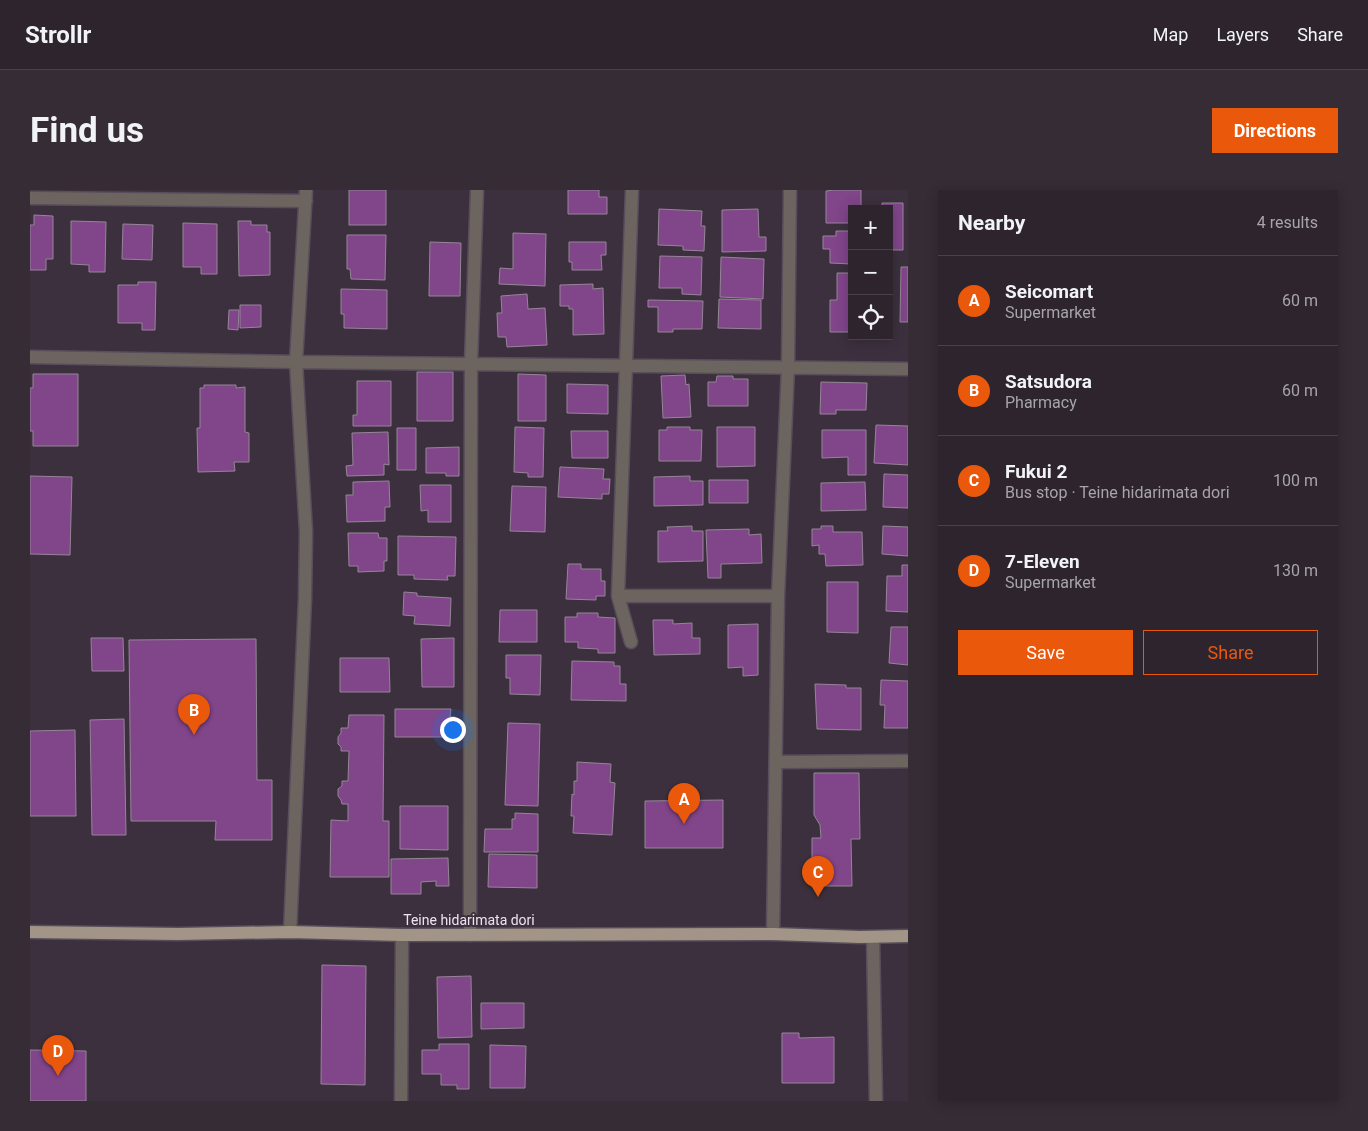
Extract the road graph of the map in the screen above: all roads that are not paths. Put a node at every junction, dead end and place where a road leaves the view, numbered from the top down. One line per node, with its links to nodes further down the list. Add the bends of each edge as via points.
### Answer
1 (477, 190): 9 (street)
2 (632, 190): 10 (street)
3 (790, 190): 11 (street)
4 (145, 194): 5 (street); 6 (street)
5 (306, 195): 8 (street)
6 (30, 198)
7 (30, 356): 8 (street)
8 (296, 362): 9 (street); 19 (street, via 306,532)
9 (471, 363): 10 (street); 22 (street)
10 (627, 365): 11 (street); 13 (street)
11 (788, 367): 12 (street); 14 (street)
12 (908, 369)
13 (618, 596): 14 (street); 15 (street)
14 (778, 596): 17 (street)
15 (631, 642)
16 (908, 760): 17 (street)
17 (776, 762): 20 (street)
18 (30, 932): 19 (main road, Teine hidarimata dori)
19 (290, 932): 21 (main road, Teine hidarimata dori)
20 (774, 934): 22 (main road, Teine hidarimata dori); 24 (main road, Teine hidarimata dori)
21 (402, 935): 22 (main road, Teine hidarimata dori); 25 (street)
22 (470, 935)
23 (908, 936): 24 (main road, Teine hidarimata dori)
24 (873, 937): 26 (street)
25 (401, 1101)
26 (876, 1101)

